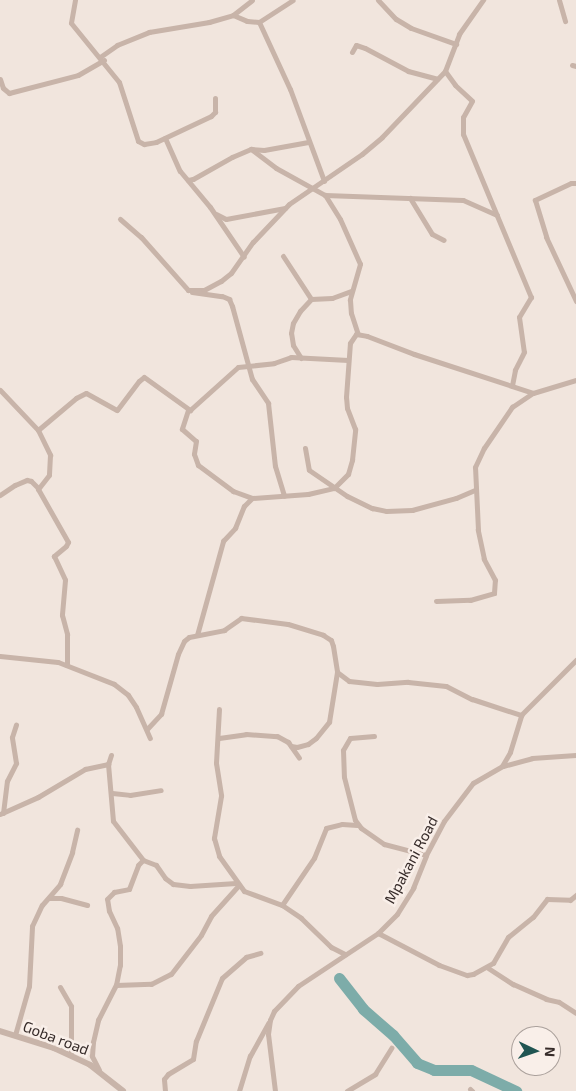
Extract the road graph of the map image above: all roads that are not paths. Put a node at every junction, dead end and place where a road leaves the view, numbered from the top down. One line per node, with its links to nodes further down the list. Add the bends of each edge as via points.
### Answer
1 (75, 0): 12 (street, via 71,23)
2 (252, 0): 7 (street)
3 (293, 0): 8 (street)
4 (378, 0): 10 (street, via 410,28)
5 (483, 0): 10 (street, via 464,24)
6 (559, 0): 9 (street)
7 (233, 15): 8 (street); 12 (street, via 149,32 117,45)
8 (259, 22): 18 (street, via 290,89)
9 (565, 22)
10 (456, 44): 13 (street)
11 (352, 52): 14 (street, via 356,45 408,71)
12 (102, 58): 15 (street, via 78,75 9,93); 17 (street, via 119,82 138,141 144,144)
13 (445, 71): 14 (street); 28 (street, via 472,101 463,117 462,134)
14 (437, 79): 21 (street, via 382,137)
15 (0, 80)
16 (215, 98): 17 (street, via 214,114)
17 (165, 138): 20 (street, via 180,171)
18 (308, 142): 19 (street, via 264,150); 21 (street)
19 (250, 149): 20 (street); 23 (street)
20 (188, 180): 27 (street)
21 (324, 181): 23 (street)
22 (576, 183): 36 (street, via 535,200 546,237)
23 (311, 189): 24 (street); 26 (street)
24 (326, 194): 25 (street); 34 (street, via 360,264)
25 (410, 198): 28 (street, via 462,200); 30 (street, via 432,234)
26 (285, 208): 27 (street, via 226,219); 32 (street, via 253,242)
27 (215, 214): 32 (street)
28 (497, 215): 42 (street, via 531,297 519,317 524,352)
29 (120, 219): 33 (street, via 141,237)
30 (444, 240)
31 (283, 256): 35 (street)
32 (244, 257): 33 (street, via 221,280 204,290)
33 (188, 290): 40 (street, via 229,299)
34 (351, 291): 35 (street, via 332,298); 37 (street, via 351,313)
35 (311, 299): 38 (street, via 291,326 293,345)
36 (576, 301)
37 (358, 334): 39 (street, via 350,342); 42 (street)
38 (301, 358): 39 (street); 40 (street)
39 (348, 360): 49 (street, via 346,397 355,430 353,452 348,474)
40 (248, 366): 45 (street, via 234,370); 52 (street, via 252,379 268,403 275,466)
41 (576, 380): 44 (street)
42 (512, 386): 44 (street)
43 (0, 390): 46 (street)
44 (533, 392): 50 (street, via 512,407 484,448 475,467)
45 (188, 410): 46 (street, via 144,378 117,410 86,392); 53 (street, via 182,429 196,441 194,454 198,465 233,491)
46 (38, 430): 48 (street, via 48,448 50,463 49,475)
47 (305, 448): 49 (street, via 309,470)
48 (38, 488): 51 (street, via 27,480); 58 (street, via 68,542 54,556 65,580 62,615 67,634)
49 (334, 488): 50 (street, via 359,503 392,511 412,510); 52 (street)
50 (474, 490): 54 (street, via 484,559 495,580 494,592 470,600)
51 (0, 494)
52 (284, 496): 53 (street)
53 (252, 498): 55 (street, via 244,506 235,528 223,541)
54 (436, 601)
55 (197, 635): 59 (street, via 224,630 241,618 288,624 330,640); 63 (street, via 189,637 180,648 161,714)
56 (0, 656): 58 (street)
57 (576, 660): 61 (street)
58 (67, 665): 63 (street, via 119,687 136,707)
59 (337, 672): 61 (street, via 350,681 366,684 408,682 446,686 472,699); 67 (street, via 329,722 308,744)
60 (219, 709): 66 (street)
61 (522, 715): 72 (street)
62 (16, 724): 75 (street, via 12,741 16,763 7,782)
63 (147, 729): 65 (street)
64 (374, 736): 76 (street, via 350,738 343,750 344,777)
65 (150, 738)
66 (219, 738): 67 (street, via 246,734 277,736); 80 (street, via 216,763 221,796 214,845)
67 (291, 746): 70 (street)
68 (111, 755): 71 (street)
69 (576, 755): 72 (street, Mpakani Road, via 532,758)
70 (299, 758)
71 (108, 764): 74 (street); 75 (street, via 85,769 38,797)
72 (502, 766): 78 (street, Mpakani Road, via 474,783 444,821)
73 (161, 790): 74 (street, via 130,795)
74 (112, 793): 79 (street, via 113,822)
75 (1, 813)
76 (357, 825): 78 (street, via 384,844); 83 (street, via 326,828 314,858)
77 (77, 830): 82 (street, via 60,884)
78 (426, 855): 85 (street, Mpakani Road, via 406,901)
79 (143, 860): 80 (street, via 156,864 173,884); 89 (street, via 129,890 114,892 107,899 120,946)
80 (237, 884): 83 (street, via 250,894); 89 (street, via 171,974 145,985)
81 (576, 895): 88 (street, via 570,900 547,899 533,917 508,937 498,959)
82 (48, 898): 84 (street, via 61,898); 94 (street, via 32,926 29,986)
83 (282, 905): 87 (street, via 331,947)
84 (87, 906)
85 (378, 933): 87 (street, Mpakani Road); 88 (street, via 427,960 459,972 473,974)
86 (260, 953): 99 (street, via 246,958 222,978 196,1041 192,1059 168,1074 164,1079)
87 (346, 954): 92 (street, Mpakani Road, via 289,993)
88 (488, 968): 91 (street, via 513,984 559,1002)
89 (116, 985): 97 (street, via 98,1020 93,1042 92,1056)
90 (60, 987): 96 (street, via 72,1006)
91 (576, 1013)
92 (270, 1020): 100 (street, Mpakani Road, via 250,1056); 101 (street, via 269,1047)
93 (0, 1031): 94 (street, Goba road)
94 (16, 1036): 96 (street, Goba road)
95 (391, 1048): 102 (street, via 375,1074)
96 (71, 1055): 97 (street, Goba road)
97 (100, 1072): 98 (street, Goba road)
98 (123, 1091)
99 (166, 1091)
100 (239, 1091)
101 (275, 1091)
102 (347, 1091)

